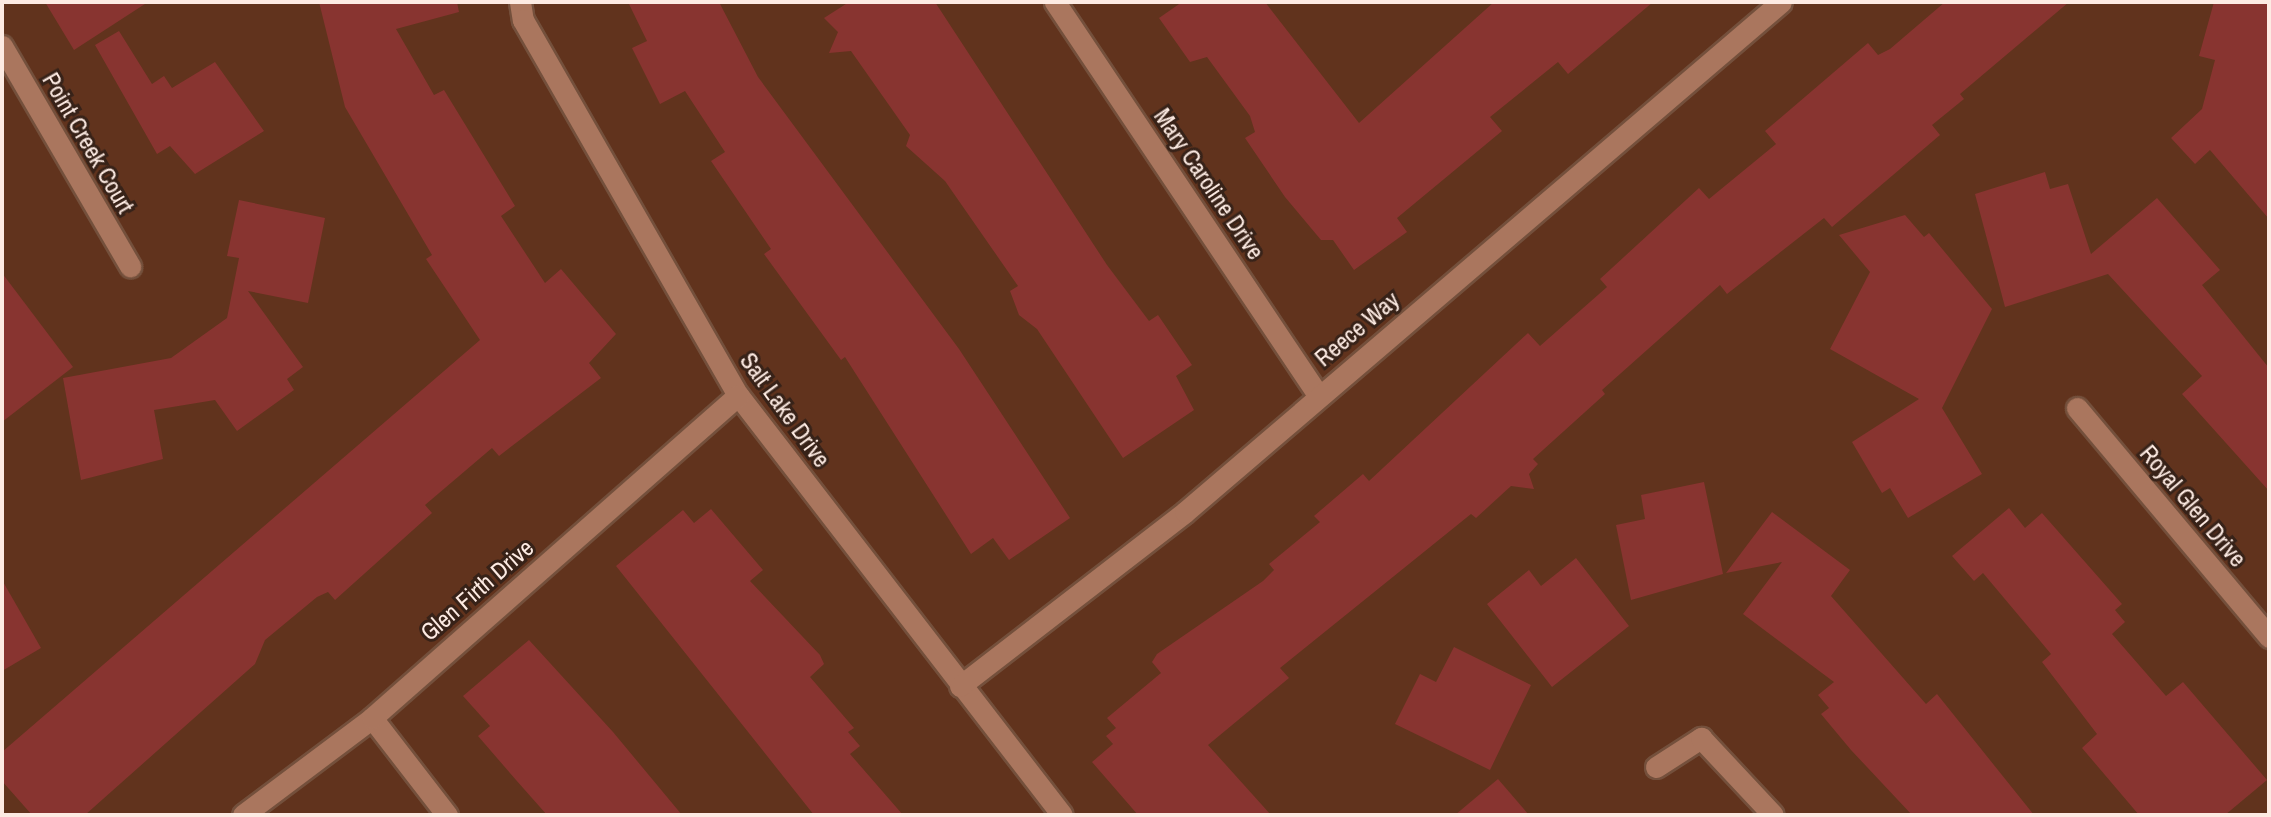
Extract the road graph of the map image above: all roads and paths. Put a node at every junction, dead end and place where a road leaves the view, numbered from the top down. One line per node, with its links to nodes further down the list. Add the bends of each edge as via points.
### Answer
1 (520, 2): 6 (street, Salt Lake Drive, via 523,20)
2 (1055, 2): 7 (street, Mary Caroline Drive)
3 (1781, 2): 7 (street, Reece Way)
4 (2, 46): 5 (street, Point Creek Court)
5 (130, 266)
6 (737, 395): 10 (street, Salt Lake Drive); 11 (street, Glen Firth Drive)
7 (1319, 396): 10 (street, Reece Way, via 1185,512)
8 (2077, 408): 9 (street, Royal Glen Drive)
9 (2269, 637)
10 (960, 686): 15 (street, Salt Lake Drive)
11 (372, 718): 13 (street, Glen Firth Drive); 14 (street)
12 (1656, 767): 16 (street, via 1701,738)
13 (243, 815)
14 (447, 815)
15 (1062, 815)
16 (1773, 815)

